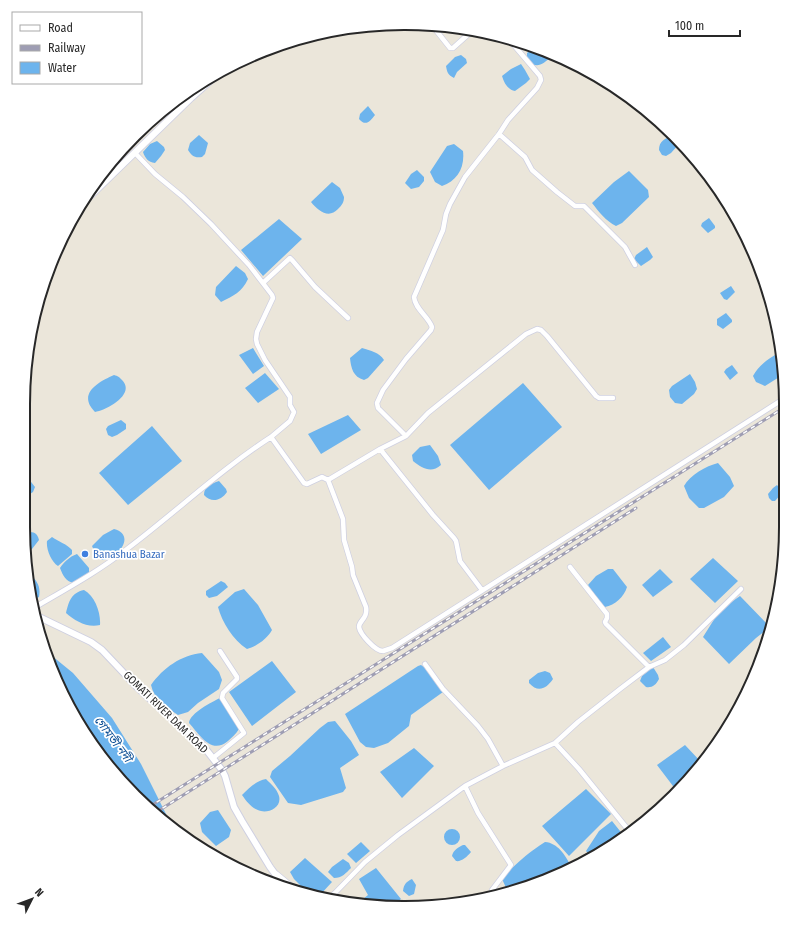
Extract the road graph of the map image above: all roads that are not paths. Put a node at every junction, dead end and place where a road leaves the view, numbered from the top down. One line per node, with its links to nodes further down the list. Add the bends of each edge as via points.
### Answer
1 (437, 32): 2 (street, via 450,48)
2 (467, 35)
3 (516, 47): 5 (street, via 541,80)
4 (201, 90): 6 (main road)
5 (499, 134): 8 (street, via 525,157 532,170 556,192 575,206 584,206 625,247); 13 (street, via 465,177 450,204 443,230 414,297 414,302 430,322 431,330 406,359 377,402 378,408)
6 (135, 153): 7 (main road); 9 (street, via 155,174 184,197)
7 (99, 187)
8 (635, 266)
9 (264, 282): 10 (street, via 290,258 315,287); 14 (street, via 272,298 257,332 257,344 290,397 290,405 294,412 290,421)
10 (348, 318)
11 (613, 398): 13 (street, via 596,396 547,336 537,329 526,334 428,413)
12 (779, 402): 19 (street)
13 (406, 436): 15 (street)
14 (271, 437): 16 (street, via 304,483 307,484 322,476); 20 (street, via 248,451 127,550)
15 (380, 449): 16 (street); 19 (street, via 454,538 460,561)
16 (328, 480): 19 (street, via 343,519 344,540 353,575 366,607 367,612 359,628 377,649 382,651 392,648)
17 (570, 567): 24 (street, via 607,614 606,624)
18 (740, 589): 24 (street, via 684,645)
19 (482, 590)
20 (38, 605)
21 (42, 618): 26 (main road, GOMATI RIVER DAM ROAD, via 102,650 161,709 201,743)
22 (220, 651): 26 (street, via 237,677 223,693 222,698 244,733)
23 (424, 664): 27 (street, via 443,689 478,726)
24 (650, 668): 25 (street, via 578,722)
25 (555, 743): 27 (street); 29 (street)
26 (213, 758): 30 (main road, GOMATI RIVER DAM ROAD, via 225,776 237,812)
27 (503, 766): 28 (street)
28 (465, 786): 33 (street, via 478,813 511,864); 34 (street, via 365,862)
29 (627, 828)
30 (270, 867): 31 (main road, GOMATI RIVER DAM ROAD); 32 (street)
31 (279, 879)
32 (287, 882)
33 (492, 890)
34 (334, 894)

